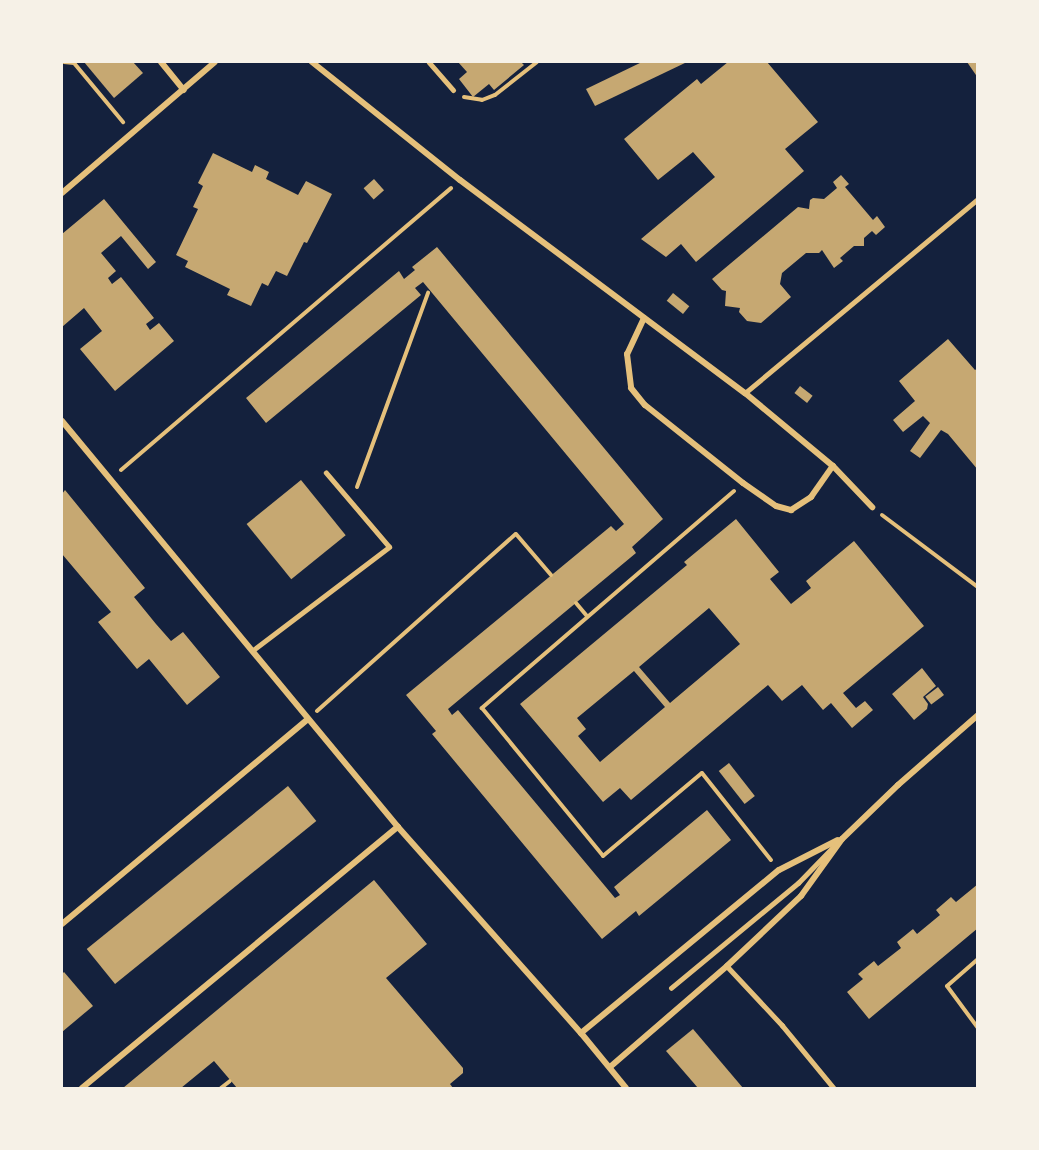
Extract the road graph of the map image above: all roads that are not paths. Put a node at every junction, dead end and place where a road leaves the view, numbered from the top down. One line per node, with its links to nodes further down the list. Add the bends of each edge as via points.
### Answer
1 (161, 62): 5 (street)
2 (215, 62): 5 (street)
3 (312, 62): 9 (street, via 460,180)
4 (429, 62): 6 (lane)
5 (183, 90): 7 (street)
6 (453, 90)
7 (62, 193)
8 (978, 199): 10 (lane)
9 (644, 318): 10 (street); 12 (street, via 627,354 631,388 645,405 743,483 776,506 791,510 811,497)
10 (745, 393): 12 (street)
11 (62, 421): 15 (street)
12 (833, 466): 14 (street)
13 (326, 473): 15 (lane, via 389,547)
14 (872, 507)
15 (252, 651): 17 (street)
16 (978, 715): 19 (street)
17 (308, 719): 18 (street); 20 (street)
18 (398, 827): 23 (street); 25 (street)
19 (842, 839): 21 (street, via 801,896); 22 (lane, via 798,883); 23 (street, via 779,870)
20 (62, 924)
21 (727, 966): 24 (street); 27 (lane, via 782,1024)
22 (671, 988)
23 (581, 1033): 24 (street)
24 (610, 1067): 26 (street)
25 (82, 1089)
26 (626, 1089)
27 (834, 1089)

